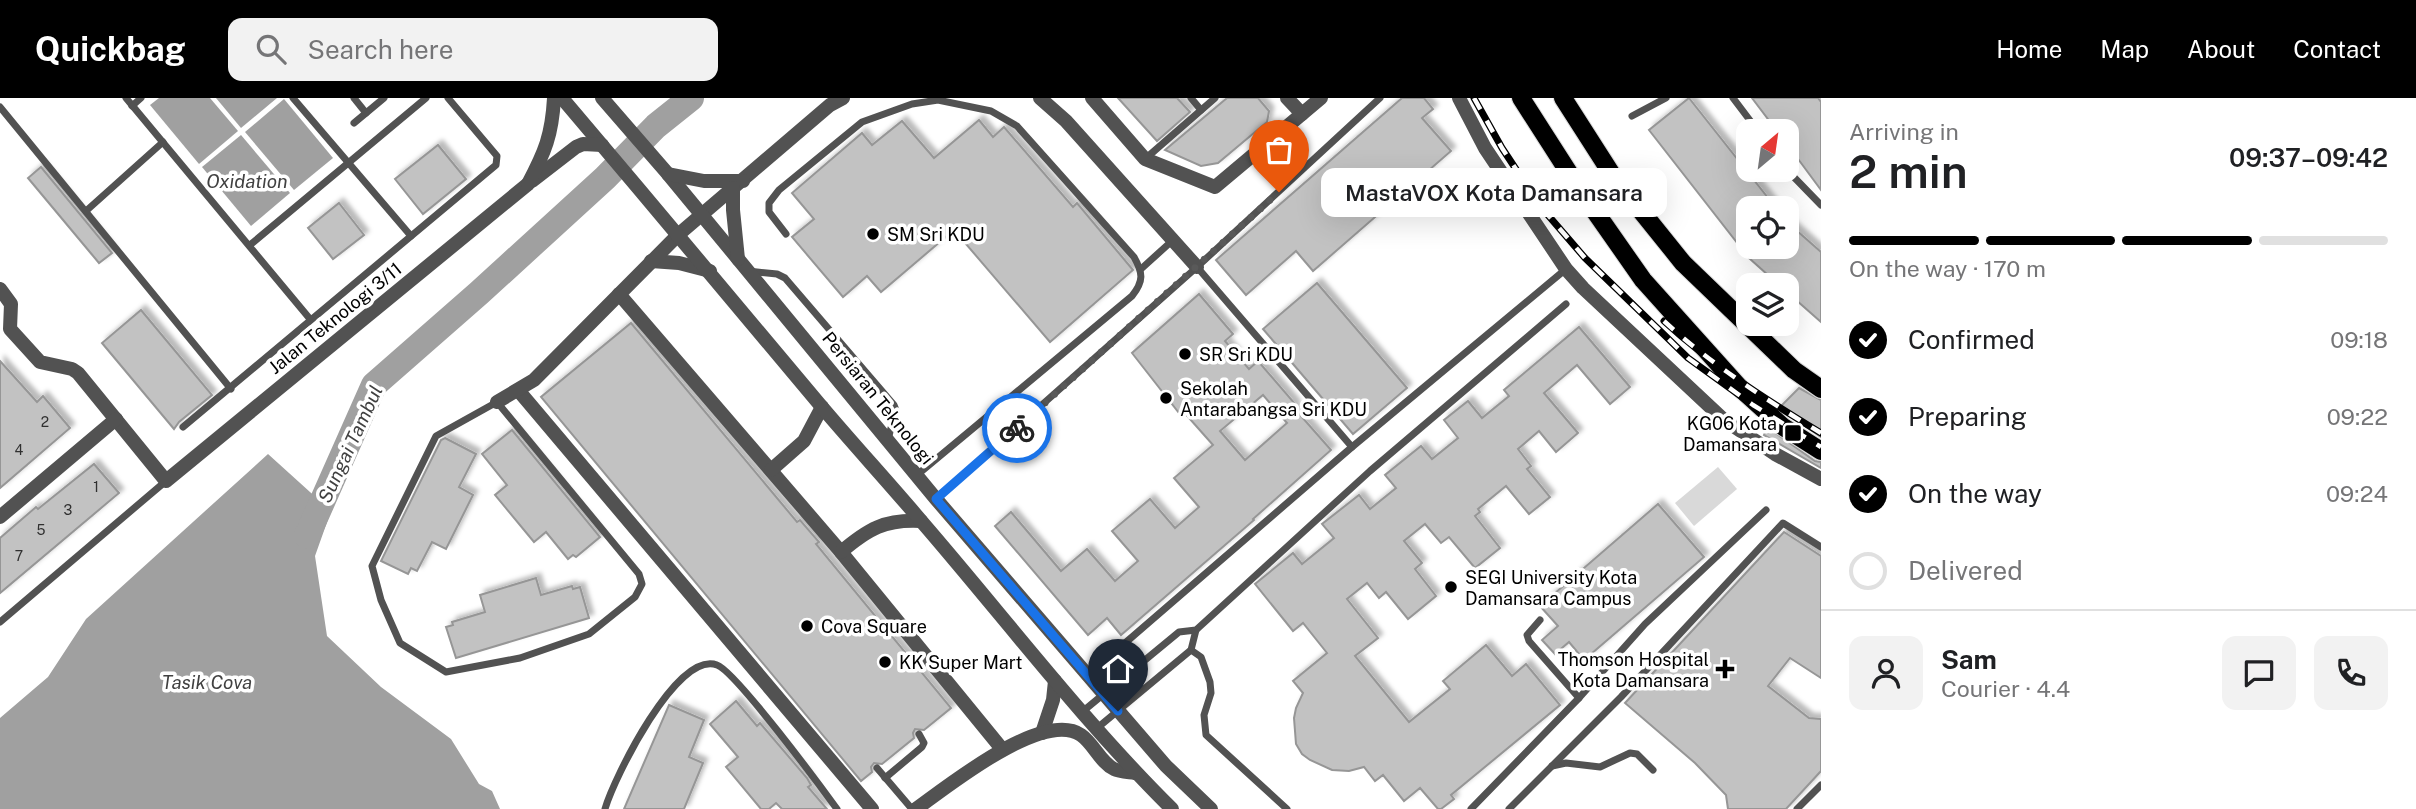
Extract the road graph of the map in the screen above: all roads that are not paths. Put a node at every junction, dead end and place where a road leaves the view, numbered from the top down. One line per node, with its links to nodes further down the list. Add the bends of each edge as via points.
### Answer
1 (126, 98): 25 (lane)
2 (141, 98): 25 (lane)
3 (293, 98): 36 (lane)
4 (354, 98): 28 (lane)
5 (384, 98): 28 (lane)
6 (426, 98): 36 (lane)
7 (448, 98): 46 (lane, via 498,161)
8 (554, 98): 39 (street, via 551,133)
9 (562, 98): 34 (street)
10 (602, 98): 37 (street, Persiaran Teknologi)
11 (843, 98): 24 (street)
12 (1040, 98): 47 (street)
13 (1092, 98): 35 (street)
14 (1191, 98): 27 (lane)
15 (1214, 98): 27 (lane)
16 (1287, 98): 29 (street)
17 (1321, 98): 29 (street)
18 (1380, 98): 51 (lane)
19 (1459, 98): 53 (street, via 1485,148)
20 (1521, 98): 69 (main road, via 1643,280 1740,388 1782,426)
21 (1563, 98): 61 (main road, via 1613,176 1683,263 1794,370)
22 (1666, 98): 30 (lane)
23 (1733, 98): 31 (lane)
24 (833, 102): 40 (street)
25 (132, 106): 33 (lane)
26 (0, 107): 42 (lane)
27 (1201, 110): 35 (lane)
28 (366, 113): 32 (lane)
29 (1302, 114): 35 (street, via 1215,187)
30 (1632, 116)
31 (1749, 119)
32 (354, 123)
33 (163, 142): 42 (lane); 48 (lane)
34 (605, 148): 39 (street, Jalan Teknologi 3/11, via 576,147); 44 (street)
35 (1145, 159)
36 (348, 164): 46 (lane); 48 (lane)
37 (664, 169): 40 (street, via 704,181); 43 (street, Persiaran Teknologi)
38 (1799, 182): 41 (lane)
39 (528, 184): 73 (street, Jalan Teknologi 3/11)
40 (738, 184): 43 (street); 50 (street, via 733,210)
41 (1821, 205)
42 (86, 211): 60 (lane)
43 (701, 214): 44 (street); 50 (street, Persiaran Teknologi)
44 (679, 234): 49 (street); 54 (street)
45 (786, 234): 52 (lane, via 769,212 769,203 779,190 862,122 938,100 991,111 1017,126)
46 (411, 236): 58 (lane)
47 (1173, 240): 51 (street); 52 (lane)
48 (250, 245): 58 (lane)
49 (650, 261): 54 (street); 56 (street)
50 (743, 265): 67 (street, Persiaran Teknologi); 67 (lane, via 785,278 894,405)
51 (1197, 267): 68 (lane); 74 (lane)
52 (1141, 268): 71 (lane, via 1143,276 1132,296)
53 (1566, 270): 68 (lane); 72 (street, via 1723,419)
54 (710, 271): 64 (street)
55 (0, 289): 59 (street, via 11,304)
56 (619, 295): 62 (street, via 534,380); 70 (street)
57 (1566, 304): 82 (lane, via 1370,471)
58 (310, 319): 60 (lane)
59 (5, 333): 65 (street, via 40,362 78,373)
60 (231, 389): 66 (lane)
61 (1821, 389)
62 (517, 390): 63 (street); 102 (street)
63 (498, 402): 63 (lane, via 436,436 372,566 400,643 446,672 520,658 589,634 635,597 642,584 639,574)
64 (822, 407): 70 (street, via 804,441); 77 (street)
65 (116, 419): 73 (street); 76 (street)
66 (183, 427)
67 (888, 441): 71 (street, Persiaran Teknologi)
68 (1352, 447): 84 (lane)
69 (1821, 450)
70 (771, 470): 79 (street)
71 (916, 476): 74 (street, Persiaran Teknologi)
72 (1821, 479)
73 (166, 481): 81 (lane)
74 (936, 499): 84 (street, Persiaran Teknologi)
75 (1766, 510): 87 (lane, via 1645,624)
76 (0, 517)
77 (922, 521): 79 (street, via 892,521 875,527); 85 (street)
78 (1821, 547): 95 (lane, via 1783,523 1621,697)
79 (841, 552): 93 (street)
80 (1540, 620): 87 (lane, via 1527,635 1529,641)
81 (0, 622)
82 (1196, 630): 83 (lane); 86 (lane, via 1180,632)
83 (1191, 650): 88 (lane); 106 (lane, via 1201,657 1210,682 1206,735)
84 (1088, 675): 86 (street, Persiaran Teknologi)
85 (1055, 681): 89 (street); 91 (street)
86 (1103, 694): 88 (street, Persiaran Teknologi); 89 (lane)
87 (1579, 698): 107 (lane)
88 (1118, 711): 90 (lane); 105 (street, Persiaran Teknologi)
89 (1081, 712): 90 (street)
90 (1096, 729): 97 (street)
91 (1042, 733): 93 (street); 97 (street, via 1065,729 1081,734 1114,769)
92 (919, 734): 98 (lane, via 922,747)
93 (1002, 750): 103 (street)
94 (877, 768): 98 (lane)
95 (1547, 769): 96 (lane, via 1566,763 1600,767 1630,752); 108 (lane)
96 (1653, 770)
97 (1135, 773): 104 (street)
98 (885, 778): 103 (lane)
99 (1821, 785): 109 (lane)
100 (605, 809): 101 (lane, via 652,713 689,672 707,663 718,665 741,687)
101 (836, 809)
102 (872, 809)
103 (914, 809)
104 (1172, 809)
105 (1211, 809)
106 (1287, 809)
107 (1471, 809)
108 (1509, 809)
109 (1797, 809)

